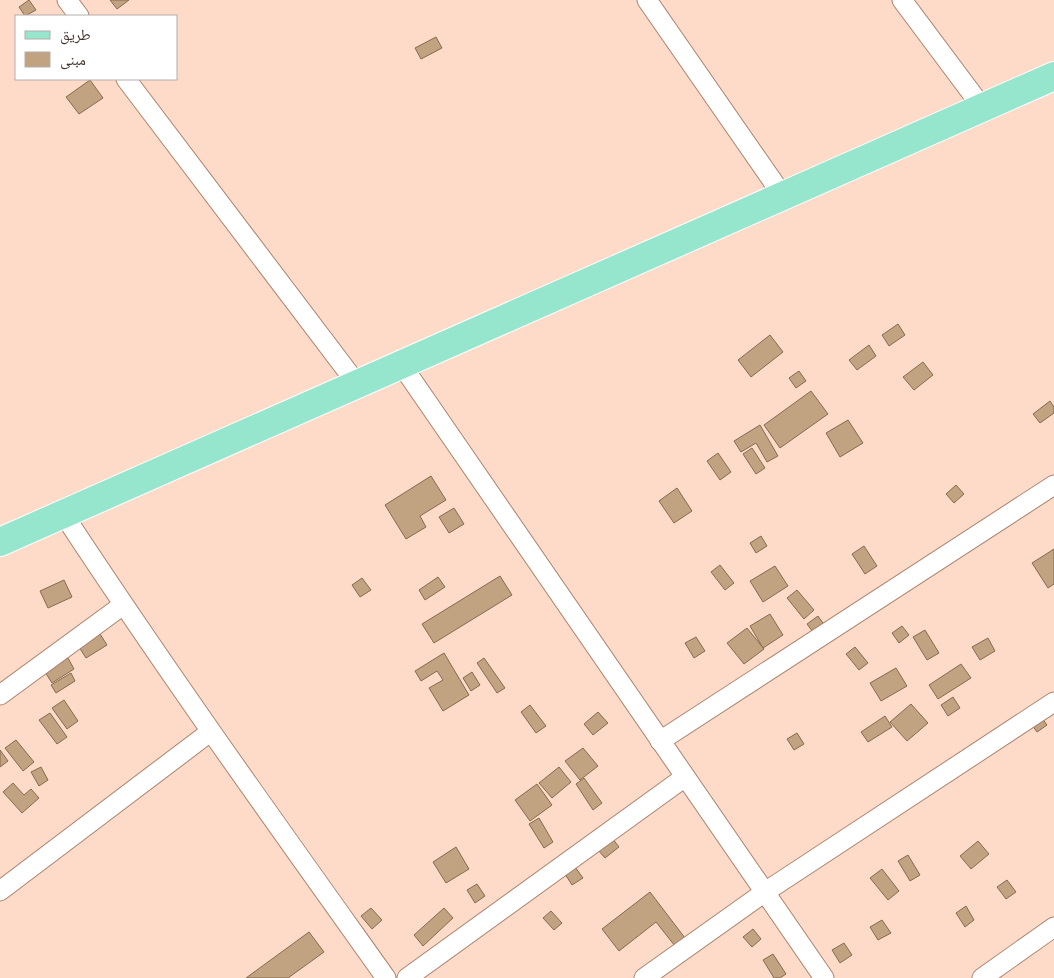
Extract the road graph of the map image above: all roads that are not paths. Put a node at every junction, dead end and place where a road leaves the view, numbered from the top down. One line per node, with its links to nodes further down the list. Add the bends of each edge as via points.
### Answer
1 (67, 0): 4 (street)
2 (647, 0): 8 (street)
3 (902, 0): 7 (street)
4 (78, 15)
5 (1054, 76): 7 (main road)
6 (127, 80): 10 (street)
7 (982, 107): 8 (main road)
8 (783, 196): 9 (main road)
9 (401, 364): 10 (main road); 18 (street)
10 (357, 384): 12 (main road)
11 (1054, 485): 18 (street)
12 (64, 515): 13 (main road); 14 (street)
13 (0, 542)
14 (123, 605): 15 (street); 17 (street)
15 (0, 695)
16 (1054, 702): 21 (street)
17 (210, 732): 20 (street); 23 (street)
18 (660, 741): 19 (street)
19 (685, 777): 21 (street); 24 (street)
20 (0, 891)
21 (764, 892): 25 (street); 26 (street)
22 (1051, 936): 27 (street)
23 (386, 978)
24 (407, 978)
25 (644, 978)
26 (824, 978)
27 (982, 978)

